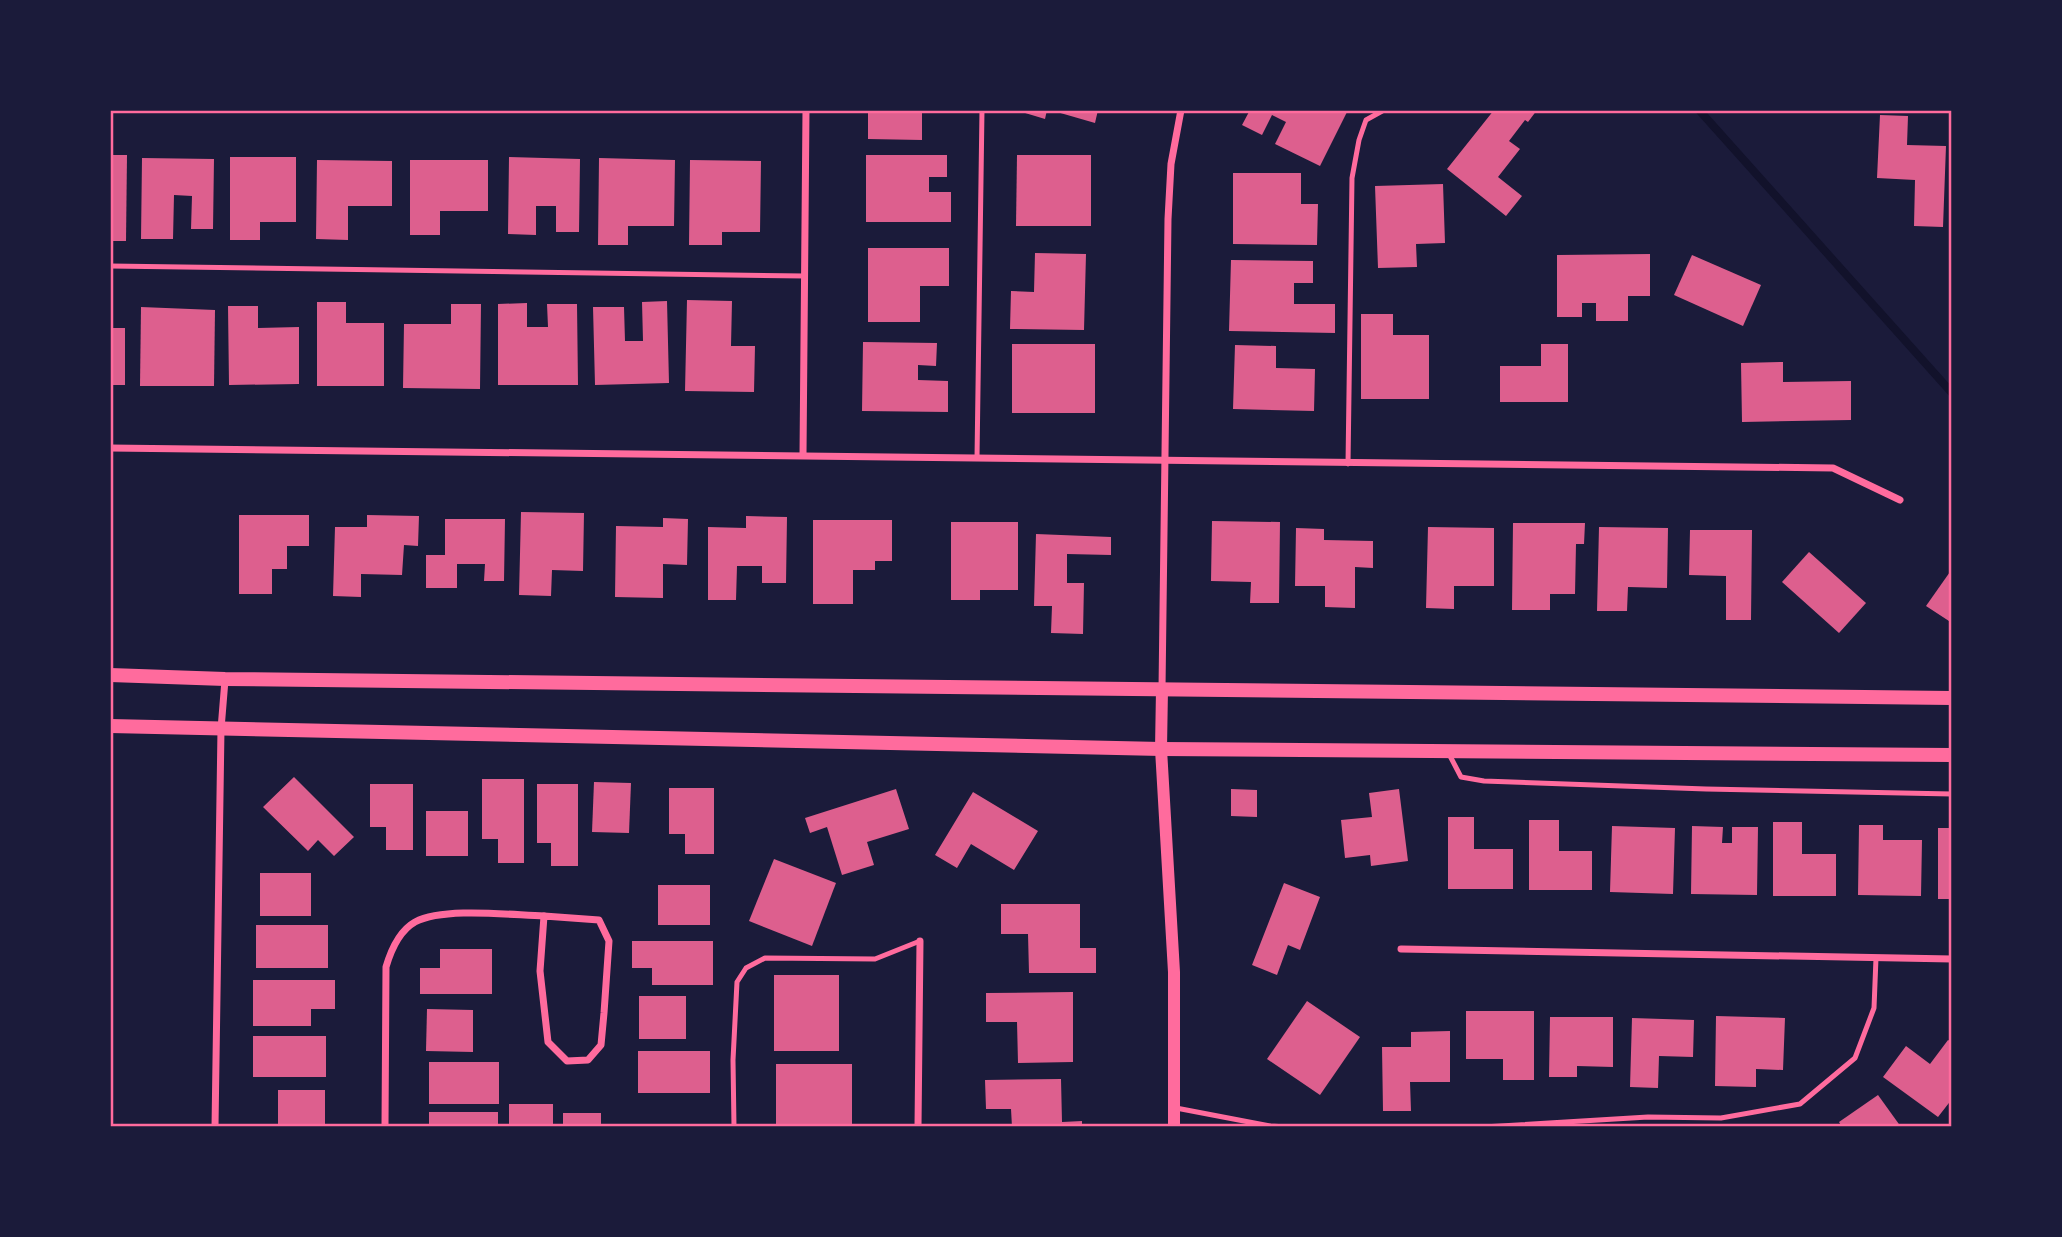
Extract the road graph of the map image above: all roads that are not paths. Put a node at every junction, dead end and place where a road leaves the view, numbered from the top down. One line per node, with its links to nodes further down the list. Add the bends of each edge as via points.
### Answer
1 (806, 110): 6 (street)
2 (982, 110): 9 (lane)
3 (1181, 110): 10 (street, via 1171,164 1168,219)
4 (1384, 110): 11 (lane, via 1366,120 1352,178)
5 (110, 266): 6 (lane)
6 (805, 276): 8 (street)
7 (110, 448): 8 (street)
8 (803, 455): 9 (street)
9 (977, 458): 10 (street)
10 (1166, 462): 11 (street); 15 (street)
11 (1348, 464): 12 (street, via 1833,468)
12 (1900, 500)
13 (110, 675): 14 (main road)
14 (225, 679): 15 (main road); 18 (street)
15 (1162, 689): 16 (main road); 19 (street)
16 (1952, 698)
17 (110, 726): 18 (main road)
18 (222, 729): 19 (main road); 29 (street)
19 (1160, 750): 20 (main road); 28 (street, via 1174,972)
20 (1447, 751): 21 (main road); 22 (lane, via 1461,777 1483,781)
21 (1952, 755)
22 (1952, 794)
23 (544, 916): 23 (street, via 598,920 609,941 601,1045 588,1060 567,1061 548,1042 540,971); 30 (street, via 438,916 414,923 400,936 386,967)
24 (920, 941): 31 (lane, via 875,959 765,958 746,968 737,982); 32 (street)
25 (1401, 950): 26 (street)
26 (1876, 958): 27 (street); 35 (lane, via 1874,1008 1855,1058 1800,1104 1721,1118 1648,1117)
27 (1952, 959)
28 (1174, 1108): 33 (street); 34 (lane)
29 (215, 1127)
30 (385, 1127)
31 (734, 1127)
32 (918, 1127)
33 (1174, 1127)
34 (1287, 1127)
35 (1483, 1127)

